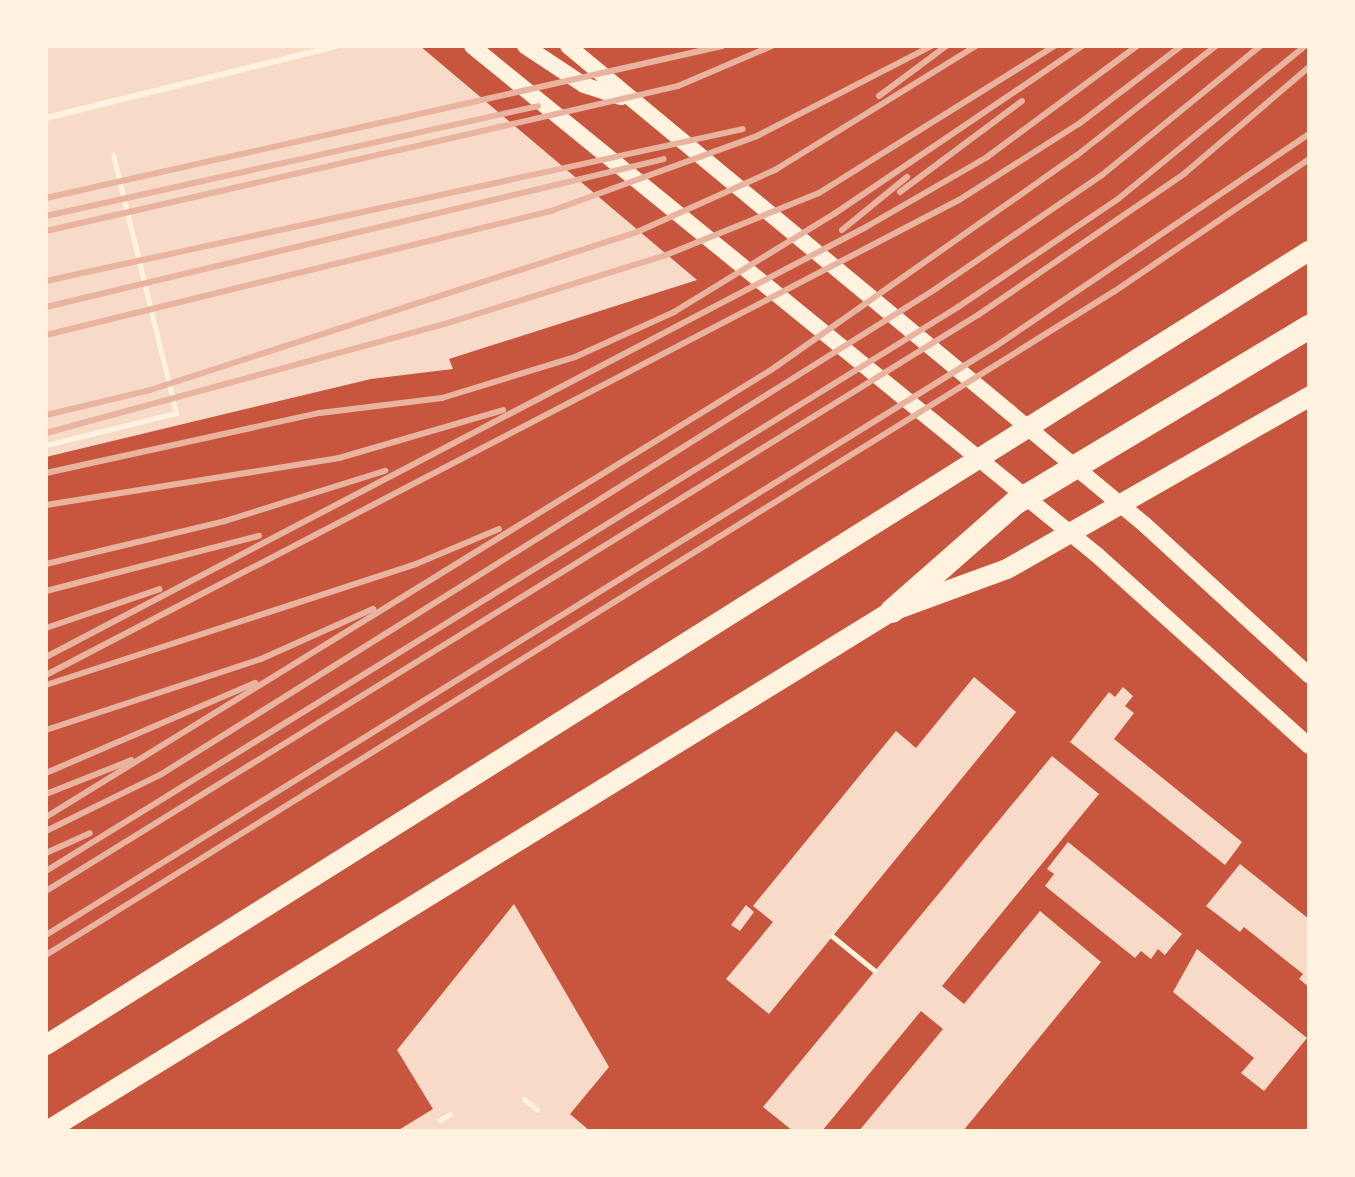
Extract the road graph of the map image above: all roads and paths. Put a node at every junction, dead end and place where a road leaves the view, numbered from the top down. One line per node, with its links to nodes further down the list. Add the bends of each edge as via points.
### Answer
1 (337, 46): 6 (lane)
2 (472, 46): 14 (main road, via 1097,555)
3 (525, 46): 5 (main road, via 584,85)
4 (568, 46): 5 (main road)
5 (626, 98): 13 (main road, via 1144,524)
6 (46, 118)
7 (113, 155): 11 (path, via 176,413)
8 (1309, 251): 19 (main road)
9 (1309, 327): 12 (highway, via 1015,503)
10 (1309, 397): 12 (main road, via 1007,569)
11 (46, 445)
12 (892, 611): 24 (main road)
13 (1308, 675)
14 (1289, 729): 15 (main road); 16 (main road)
15 (1309, 746)
16 (1309, 755)
17 (832, 936): 18 (path)
18 (875, 971)
19 (46, 1045)
20 (524, 1099): 21 (path)
21 (537, 1110)
22 (450, 1114): 23 (path)
23 (440, 1120)
24 (47, 1131)

